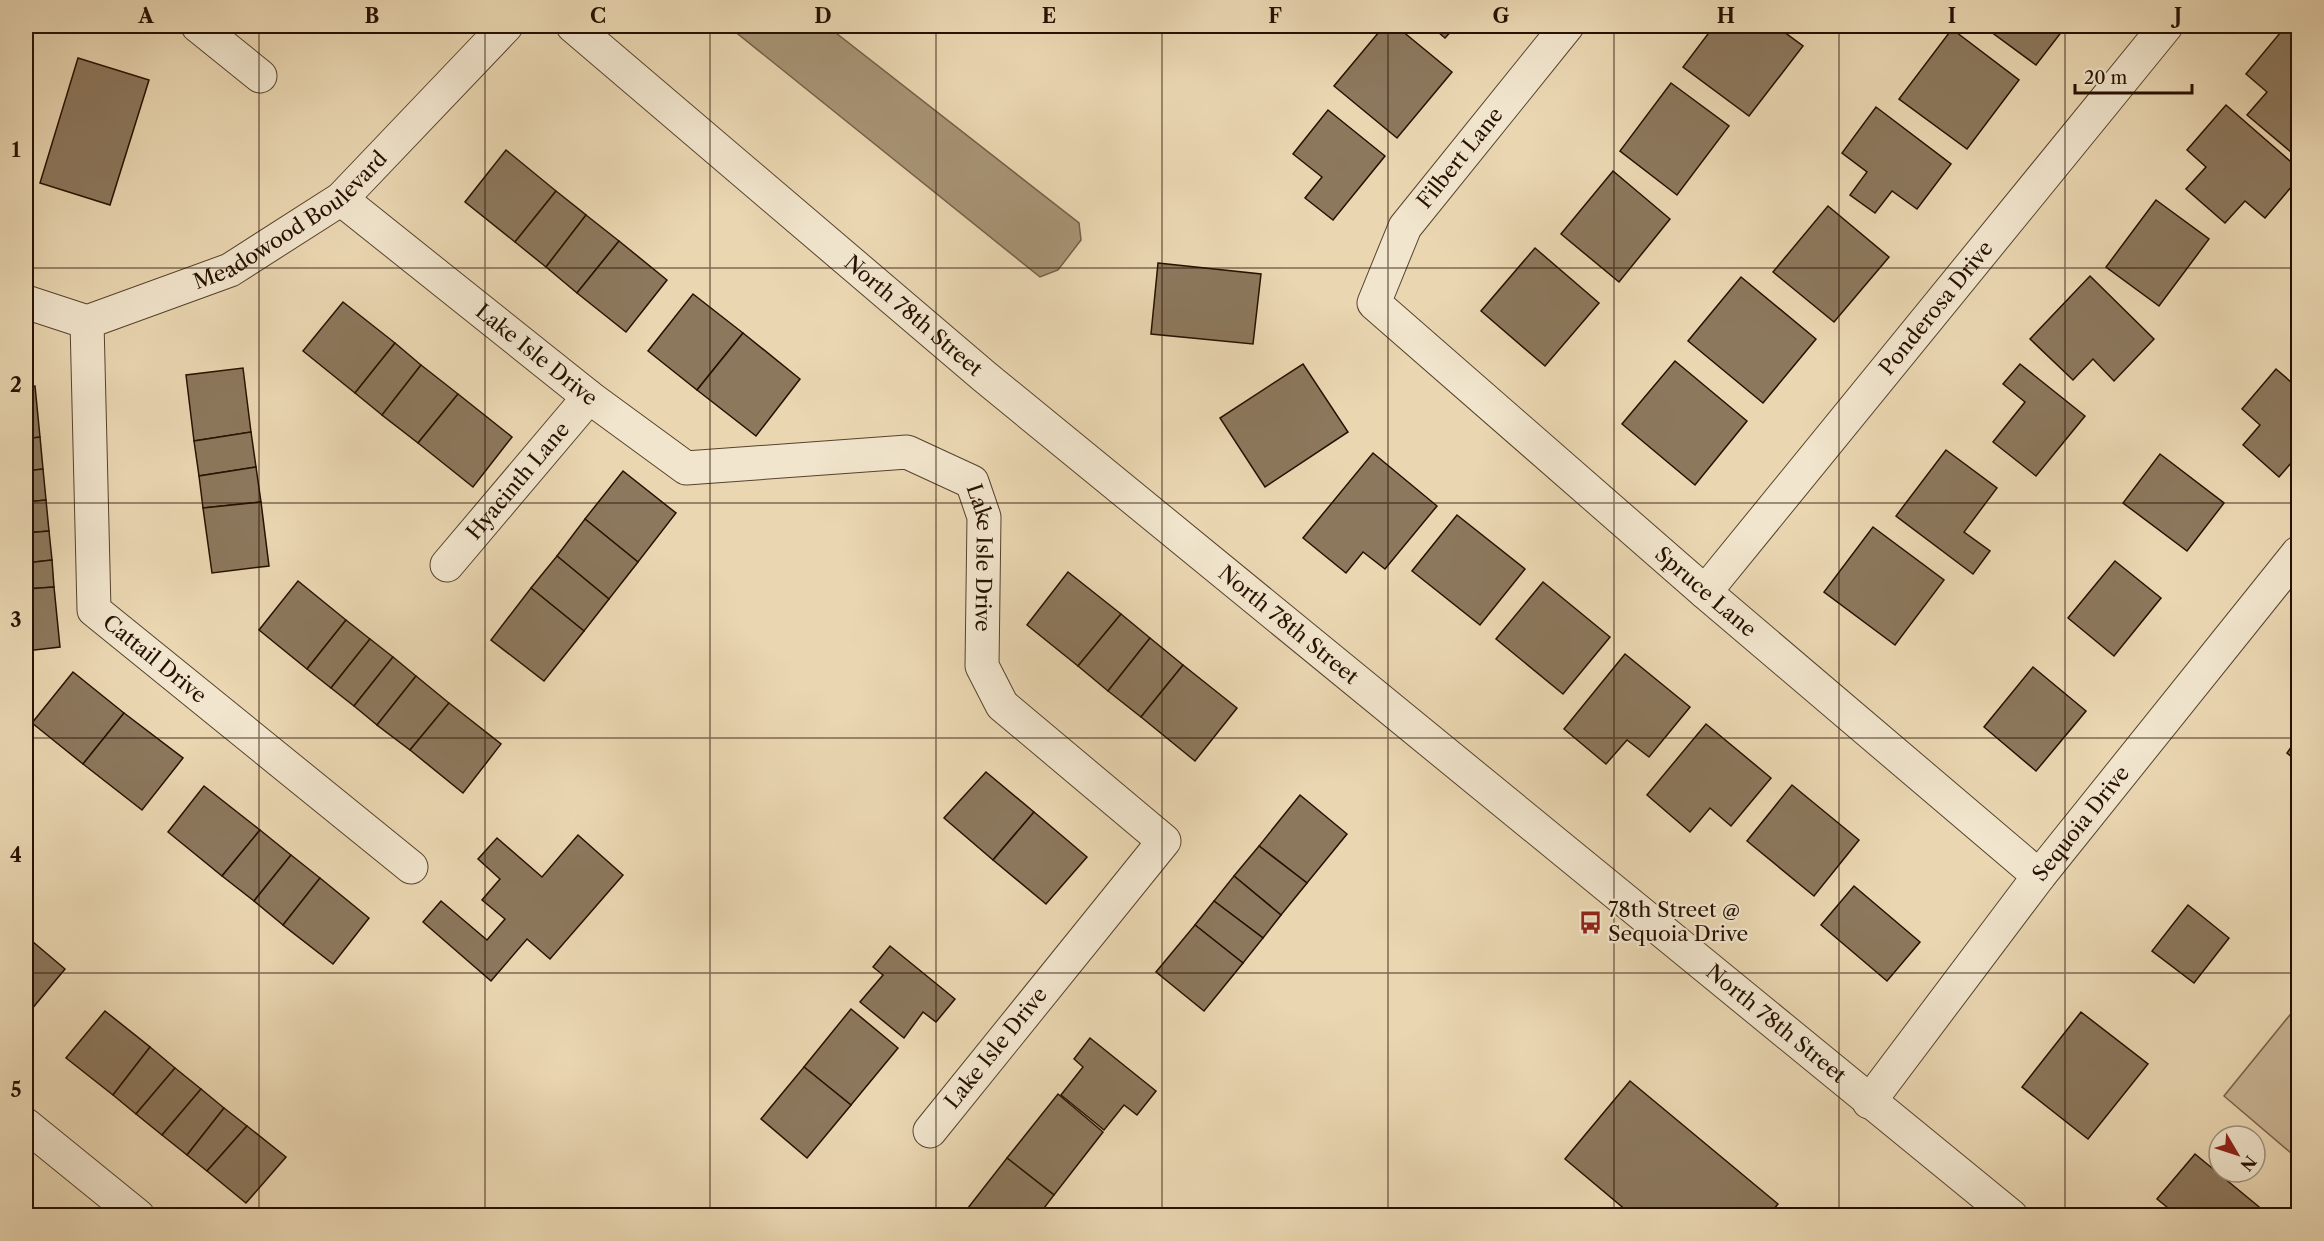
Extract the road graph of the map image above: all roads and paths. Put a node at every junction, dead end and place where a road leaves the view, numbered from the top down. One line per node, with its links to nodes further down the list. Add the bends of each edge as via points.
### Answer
1 (198, 26): 6 (street)
2 (506, 26): 7 (street, Meadowood Boulevard)
3 (573, 26): 17 (street, North 78th Street, via 985,377)
4 (1567, 26): 9 (street, Filbert Lane, via 1405,227)
5 (2166, 26): 14 (street, Ponderosa Drive)
6 (260, 76)
7 (341, 200): 10 (street, Meadowood Boulevard, via 230,270); 11 (street, Lake Isle Drive)
8 (26, 302): 10 (street)
9 (1374, 303): 14 (street, Spruce Lane)
10 (87, 322): 15 (street, Cattail Drive, via 94,610)
11 (589, 397): 13 (street, Hyacinth Lane); 19 (street, Lake Isle Drive, via 686,468 907,452 972,482 984,517 982,666 1002,705 1164,841)
12 (2298, 553): 16 (street, Sequoia Drive)
13 (447, 565)
14 (1705, 592): 16 (street, Spruce Lane)
15 (411, 867)
16 (2039, 876): 17 (street, Sequoia Drive)
17 (1869, 1102): 21 (street, North 78th Street)
18 (26, 1125): 20 (street)
19 (930, 1131)
20 (138, 1215)
21 (2011, 1215)

